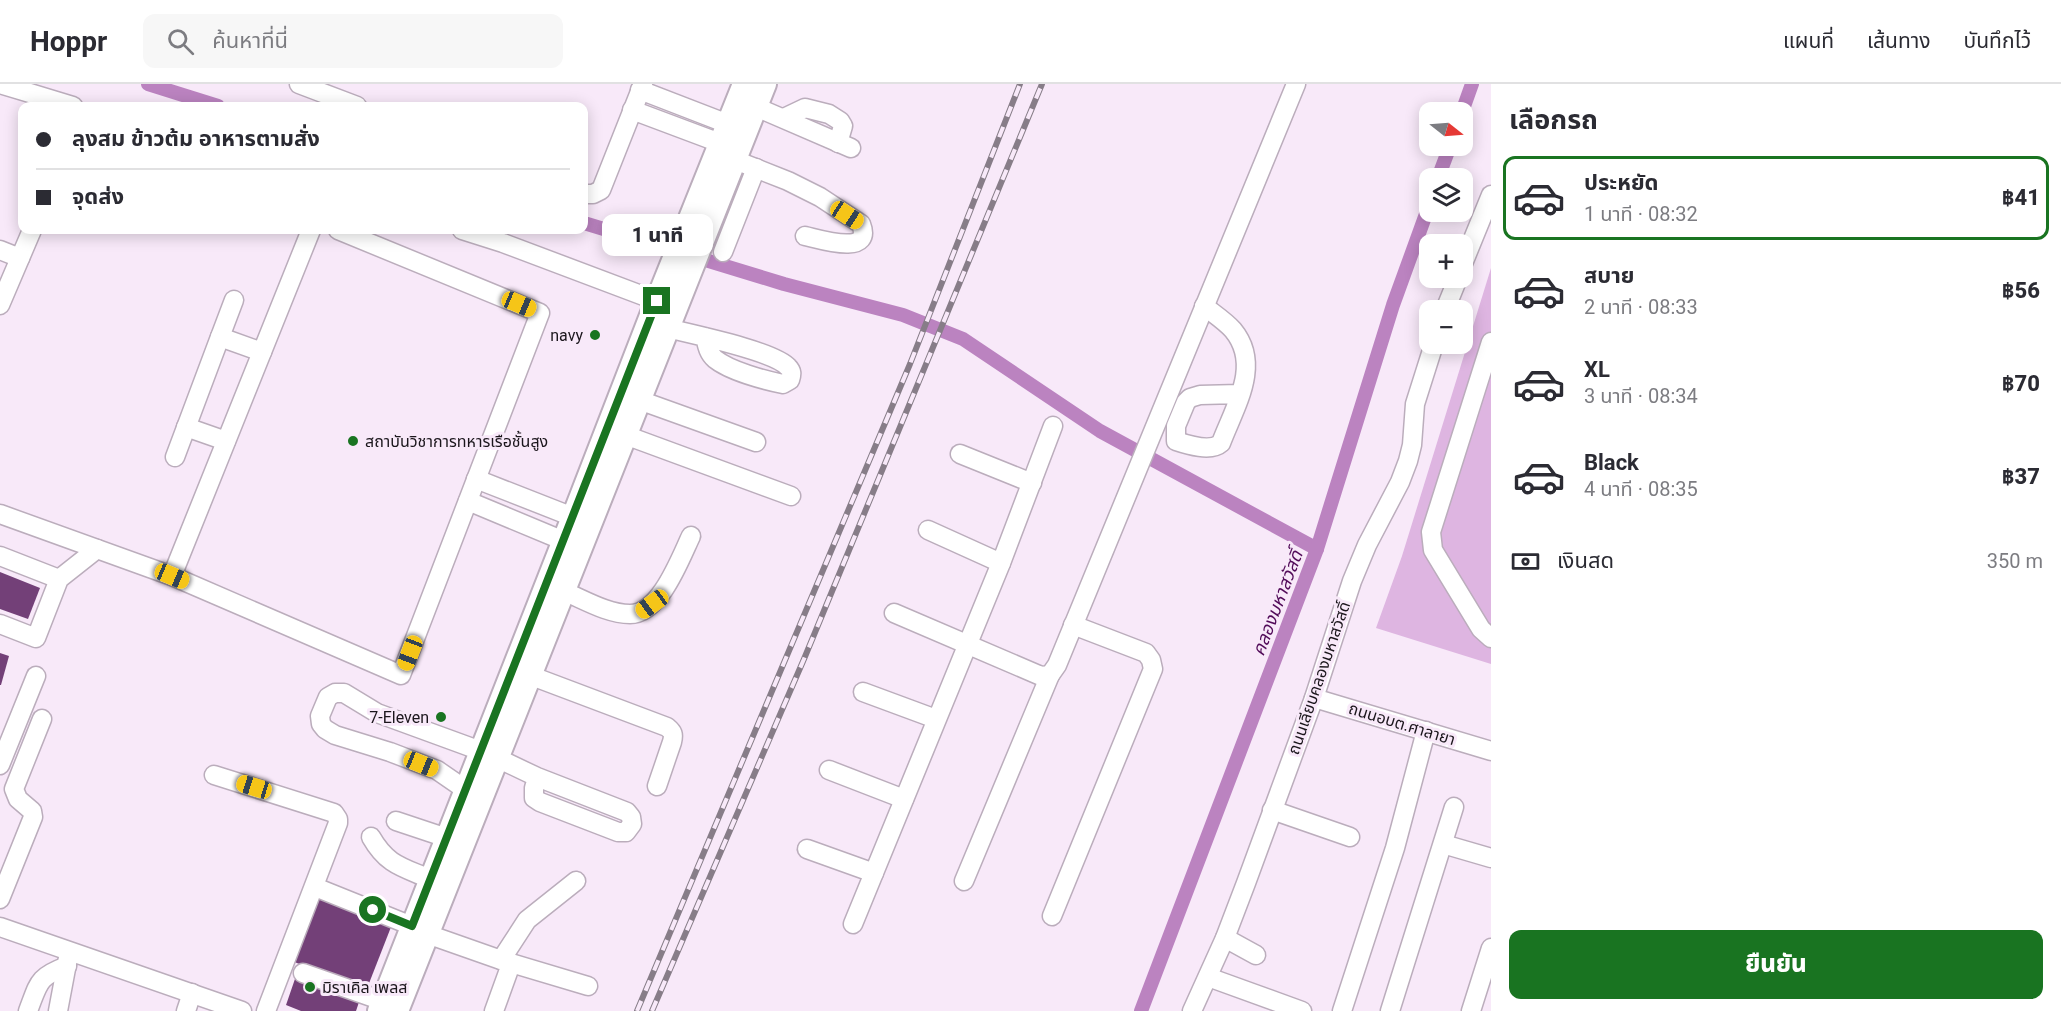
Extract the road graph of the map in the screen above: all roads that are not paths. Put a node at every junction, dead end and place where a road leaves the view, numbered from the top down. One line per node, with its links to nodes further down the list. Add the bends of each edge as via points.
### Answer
1 (0, 84): 8 (street)
2 (299, 84): 7 (street)
3 (744, 84): 11 (main road)
4 (765, 84): 9 (main road)
5 (1296, 84): 29 (street)
6 (641, 87): 10 (street); 11 (street)
7 (340, 97)
8 (60, 102)
9 (756, 107): 11 (main road); 12 (street, via 784,118 805,108 829,114 843,126)
10 (632, 110): 11 (street); 14 (street, via 601,189)
11 (734, 142): 13 (street); 25 (main road)
12 (845, 146)
13 (756, 168): 20 (street, via 820,197 861,224 863,230 862,237 848,244); 23 (street)
14 (588, 194)
15 (1491, 195): 21 (street)
16 (30, 234): 24 (street)
17 (309, 234): 34 (street)
18 (348, 234): 45 (street, via 540,313)
19 (474, 234): 27 (street)
20 (805, 236)
21 (1473, 239)
22 (0, 250): 24 (street)
23 (723, 252)
24 (20, 258): 28 (street)
25 (677, 274): 27 (main road); 30 (main road)
26 (234, 300): 31 (street)
27 (657, 301): 50 (main road)
28 (0, 305)
29 (1204, 306): 36 (street, via 1232,329 1245,351 1247,367); 62 (street)
30 (667, 328): 32 (street); 37 (main road)
31 (220, 337): 34 (street); 39 (street)
32 (705, 337)
33 (1491, 342): 63 (street, via 1431,532 1433,550 1481,629)
34 (262, 352): 41 (street)
35 (1431, 354): 69 (street, ถนนเลียบคลองมหาสวัสดิ์, via 1416,404 1408,461 1352,580)
36 (1239, 394)
37 (639, 400): 40 (main road); 42 (street)
38 (1053, 426): 46 (street)
39 (186, 427): 41 (street); 44 (street)
40 (625, 435): 47 (street); 59 (main road)
41 (226, 441): 57 (street)
42 (756, 441)
43 (960, 454): 46 (street)
44 (175, 457)
45 (476, 479): 48 (street); 50 (street)
46 (1032, 483): 56 (street)
47 (791, 496)
48 (468, 501): 53 (street); 57 (street, via 401,675)
49 (0, 514): 54 (street)
50 (573, 517): 53 (main road)
51 (928, 530): 56 (street)
52 (691, 536): 59 (street, via 667,585 640,613 613,611)
53 (564, 541): 76 (main road)
54 (97, 549): 57 (street); 58 (street)
55 (0, 556): 58 (street)
56 (1001, 563): 64 (street)
57 (172, 576)
58 (59, 579): 61 (street, via 36,638)
59 (563, 591): 65 (main road)
60 (894, 613): 64 (street)
61 (0, 624)
62 (1073, 625): 66 (street); 99 (street, via 1146,653 1153,669)
63 (1491, 638)
64 (969, 644): 66 (street, via 1041,676); 71 (street)
65 (529, 675): 76 (main road); 81 (street, via 672,731)
66 (1050, 675): 96 (street)
67 (36, 676): 77 (street)
68 (863, 692): 71 (street)
69 (1314, 698): 73 (street, ถนนอบต.ศาลายา); 85 (street, ถนนเลียบคลองมหาสวัสดิ์)
70 (42, 719): 98 (street, via 14,789 18,799 32,810 33,817)
71 (936, 719): 83 (street)
72 (401, 721): 75 (street); 75 (street, via 376,713 344,693 328,697 320,716 321,724 335,735); 76 (street)
73 (1426, 731): 74 (street, ถนนอบต.ศาลายา); 121 (street, via 1395,848)
74 (1491, 751)
75 (390, 752): 82 (street, via 436,770)
76 (489, 754): 80 (street); 82 (main road); 102 (main road)
77 (0, 765)
78 (829, 770): 83 (street)
79 (214, 775): 97 (street, via 336,815 338,823)
80 (537, 777): 80 (street, via 533,793 540,802 618,832 626,832 632,824 627,812)
81 (657, 786)
82 (466, 790): 89 (main road)
83 (904, 799): 93 (street)
84 (1454, 807): 90 (street)
85 (1272, 810): 88 (street); 103 (street, ถนนเลียบคลองมหาสวัสดิ์)
86 (396, 820): 89 (street)
87 (371, 837): 94 (street, via 390,861)
88 (1350, 837)
89 (447, 838): 94 (main road)
90 (1443, 844): 92 (street); 122 (street)
91 (807, 849): 93 (street)
92 (1491, 858)
93 (874, 873): 100 (street)
94 (430, 879): 102 (main road)
95 (576, 881): 107 (street, via 527,920)
96 (964, 881)
97 (315, 886): 102 (street); 117 (street)
98 (0, 899)
99 (1052, 916)
100 (853, 924)
101 (0, 927): 106 (street)
102 (419, 930): 107 (street); 112 (main road)
103 (1225, 938): 105 (street); 109 (street, ถนนเลียบคลองมหาสวัสดิ์)
104 (1491, 948): 123 (street)
105 (1256, 955)
106 (68, 958): 111 (street); 114 (street, via 39,981); 115 (street)
107 (506, 962): 110 (street); 118 (street)
108 (303, 973): 112 (street)
109 (1208, 977): 113 (street); 119 (street, ถนนเลียบคลองมหาสวัสดิ์)
110 (588, 986)
111 (189, 1002): 116 (street)
112 (386, 1008)
113 (1283, 1008): 120 (street)
114 (28, 1011)
115 (58, 1011)
116 (242, 1011)
117 (266, 1011)
118 (494, 1011)
119 (1192, 1011)
120 (1302, 1011)
121 (1342, 1011)
122 (1390, 1011)
123 (1471, 1011)

